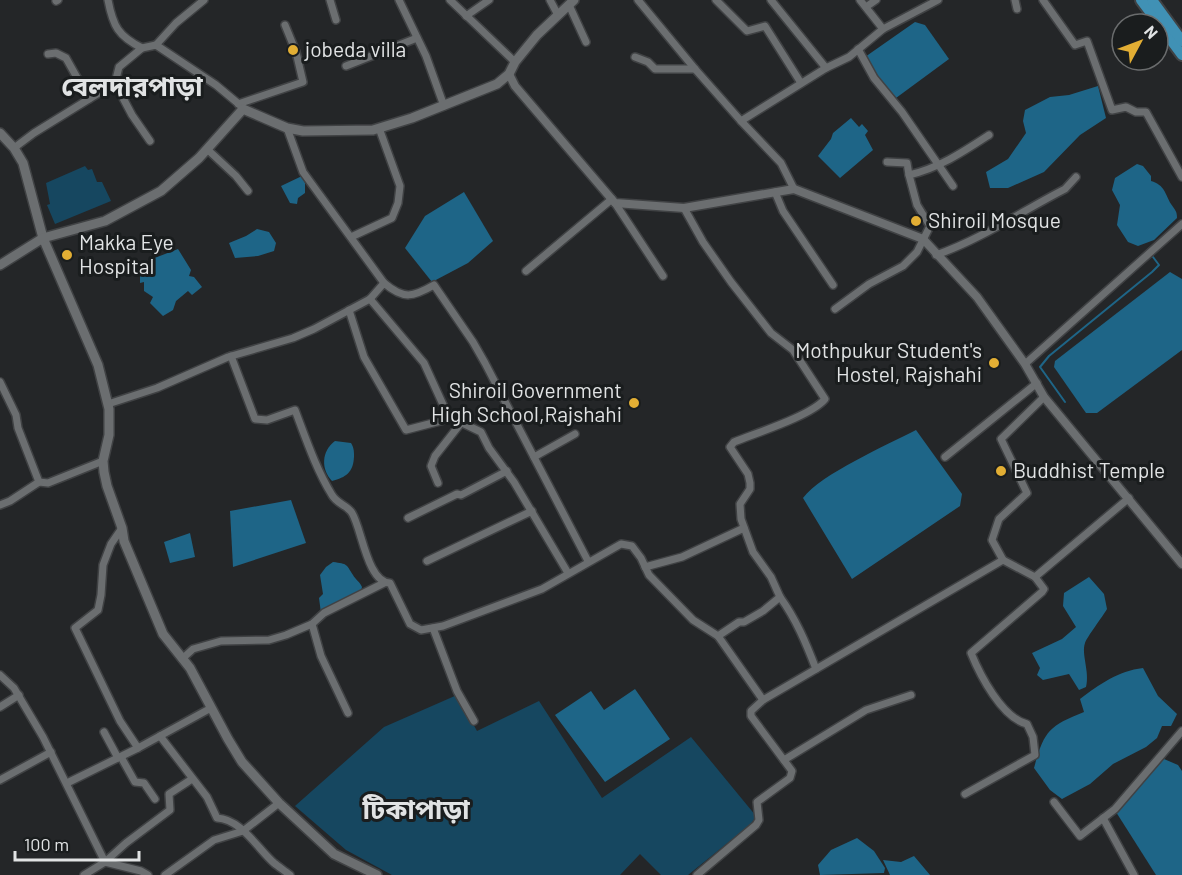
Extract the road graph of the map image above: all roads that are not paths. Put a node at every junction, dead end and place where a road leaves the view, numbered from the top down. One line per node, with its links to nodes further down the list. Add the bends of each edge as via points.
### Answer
1 (108, 0): 30 (street, via 112,21 130,42)
2 (204, 0): 29 (street)
3 (330, 0): 23 (street)
4 (399, 0): 26 (street)
5 (450, 0): 22 (street)
6 (489, 0): 22 (street)
7 (550, 0): 21 (street)
8 (638, 0): 38 (street)
9 (716, 0): 41 (street, via 747,31 765,26)
10 (771, 0): 37 (street)
11 (860, 0): 19 (street)
12 (876, 0): 19 (street)
13 (1015, 0): 20 (street)
14 (1043, 0): 57 (street, via 1076,45 1087,41 1112,110 1126,107 1146,112)
15 (1141, 0): 33 (main road)
16 (1152, 0): 27 (main road)
17 (935, 1): 25 (street)
18 (571, 2): 21 (main road); 28 (street)
19 (866, 7): 25 (street)
20 (1017, 9)
21 (558, 15): 35 (main road)
22 (466, 16): 35 (street)
23 (336, 20)
24 (285, 25): 43 (street, via 303,82)
25 (883, 29): 31 (street)
26 (417, 39): 36 (street); 44 (street)
27 (1182, 41)
28 (586, 42)
29 (156, 45): 30 (street); 43 (street)
30 (142, 48): 40 (street, via 119,67)
31 (858, 49): 37 (street); 54 (street, via 874,78 903,112)
32 (48, 54): 42 (street, via 66,58)
33 (1182, 55)
34 (635, 57): 38 (street, via 655,69)
35 (515, 62): 39 (main road)
36 (346, 66)
37 (826, 68): 41 (street)
38 (695, 69): 45 (street)
39 (509, 74): 44 (main road, via 497,84); 62 (street, via 515,86)
40 (115, 83): 42 (street); 50 (street)
41 (801, 84): 45 (street)
42 (89, 99): 51 (street)
43 (241, 106): 46 (main road); 52 (main road)
44 (444, 106): 47 (main road)
45 (741, 121): 59 (street, via 781,163)
46 (287, 128): 47 (main road); 65 (street, via 303,172)
47 (379, 128): 65 (street, via 400,186 398,203 392,218)
48 (0, 133): 51 (main road)
49 (988, 135): 54 (street)
50 (150, 141)
51 (14, 148): 66 (main road, via 23,163)
52 (207, 149): 60 (street); 66 (main road, via 161,191 105,221)
53 (887, 162): 55 (street, via 907,163)
54 (938, 165): 55 (street); 58 (street)
55 (909, 175): 67 (street, via 917,205 930,226)
56 (1076, 177): 68 (street, via 1065,189 979,237)
57 (1182, 177)
58 (953, 186)
59 (794, 189): 61 (street); 67 (street)
60 (248, 191)
61 (776, 192): 63 (street); 73 (street, via 783,211)
62 (614, 201): 63 (street); 70 (street); 71 (street)
63 (684, 208): 97 (street, via 731,282 771,333 793,350 825,399 807,412 730,447 750,483 740,504)
64 (1182, 224): 78 (street)
65 (351, 237): 72 (street)
66 (43, 238): 69 (main road); 82 (main road, via 98,365)
67 (923, 239): 68 (street); 75 (street, via 903,266)
68 (936, 255): 78 (street, via 977,297)
69 (0, 265)
70 (526, 271)
71 (663, 276)
72 (384, 283): 74 (street); 86 (street, via 407,296 434,285 473,342)
73 (833, 285)
74 (370, 299): 76 (street); 83 (street, via 424,363)
75 (835, 309)
76 (349, 310): 77 (street, via 293,338); 83 (street, via 364,357 406,430)
77 (231, 356): 82 (street, via 158,388); 105 (street, via 255,419 267,420 295,410 332,496 352,512 373,568)
78 (1025, 364): 80 (street)
79 (0, 382): 90 (street)
80 (1036, 383): 81 (street); 87 (street)
81 (1044, 397): 92 (street); 98 (street, via 1002,439 1027,493 999,519 992,540)
82 (108, 404): 88 (main road, via 109,435)
83 (452, 418): 84 (street)
84 (461, 423): 89 (street, via 480,432); 91 (street, via 431,466)
85 (575, 434): 86 (street)
86 (534, 457): 100 (street)
87 (945, 457)
88 (103, 461): 90 (street, via 48,483); 96 (main road)
89 (507, 471): 94 (street); 95 (street)
90 (39, 482): 93 (street)
91 (438, 483)
92 (1129, 498): 101 (street); 104 (street)
93 (0, 505)
94 (532, 511): 99 (street); 103 (street)
95 (408, 518)
96 (122, 528): 110 (main road, via 156,619); 123 (street, via 103,565 98,610 75,628 114,710)
97 (744, 528): 102 (street, via 682,557); 106 (street, via 753,552)
98 (1003, 560): 104 (street); 111 (street)
99 (427, 561)
100 (588, 561): 102 (street, via 621,544 632,546); 103 (street)
101 (1182, 564)
102 (645, 567): 109 (street, via 693,620)
103 (568, 573): 108 (street, via 542,589)
104 (1035, 578): 130 (street, via 1044,589 1042,592 971,653 991,691 1018,722 1027,724 1035,755)
105 (384, 583): 107 (street); 108 (street, via 390,583 410,624 421,630)
106 (780, 597): 109 (street); 111 (street, via 802,634)
107 (312, 624): 110 (street, via 269,640 201,646); 118 (street, via 321,656)
108 (434, 628): 119 (street, via 457,691)
109 (718, 636): 115 (street)
110 (182, 659): 117 (main road)
111 (816, 669): 115 (street)
112 (0, 675): 113 (street)
113 (19, 695): 116 (street); 124 (street)
114 (911, 695): 126 (street, via 866,710)
115 (763, 700): 126 (street, via 751,716)
116 (0, 707)
117 (212, 708): 122 (street); 133 (main road, via 242,762)
118 (348, 713)
119 (474, 721)
120 (1182, 731): 134 (street, via 1149,772)
121 (104, 732): 125 (street)
122 (160, 736): 123 (street); 127 (street)
123 (138, 748): 125 (street)
124 (51, 752): 128 (street); 129 (street)
125 (120, 757): 129 (street); 131 (street, via 135,782 144,783)
126 (784, 760): 142 (street, via 792,771 790,778 757,802 756,825)
127 (192, 779): 135 (street, via 217,818 224,818); 136 (street, via 169,794 170,810)
128 (0, 780)
129 (67, 783): 136 (street)
130 (965, 794)
131 (155, 799)
132 (1053, 802): 134 (street, via 1080,836)
133 (279, 803): 135 (street); 141 (main road, via 334,854)
134 (1103, 818): 143 (street)
135 (243, 831): 139 (street, via 214,840); 140 (street)
136 (105, 862): 137 (street); 138 (street)
137 (84, 875)
138 (148, 875)
139 (165, 875)
140 (290, 875)
141 (378, 875)
142 (697, 875)
143 (1134, 875)

